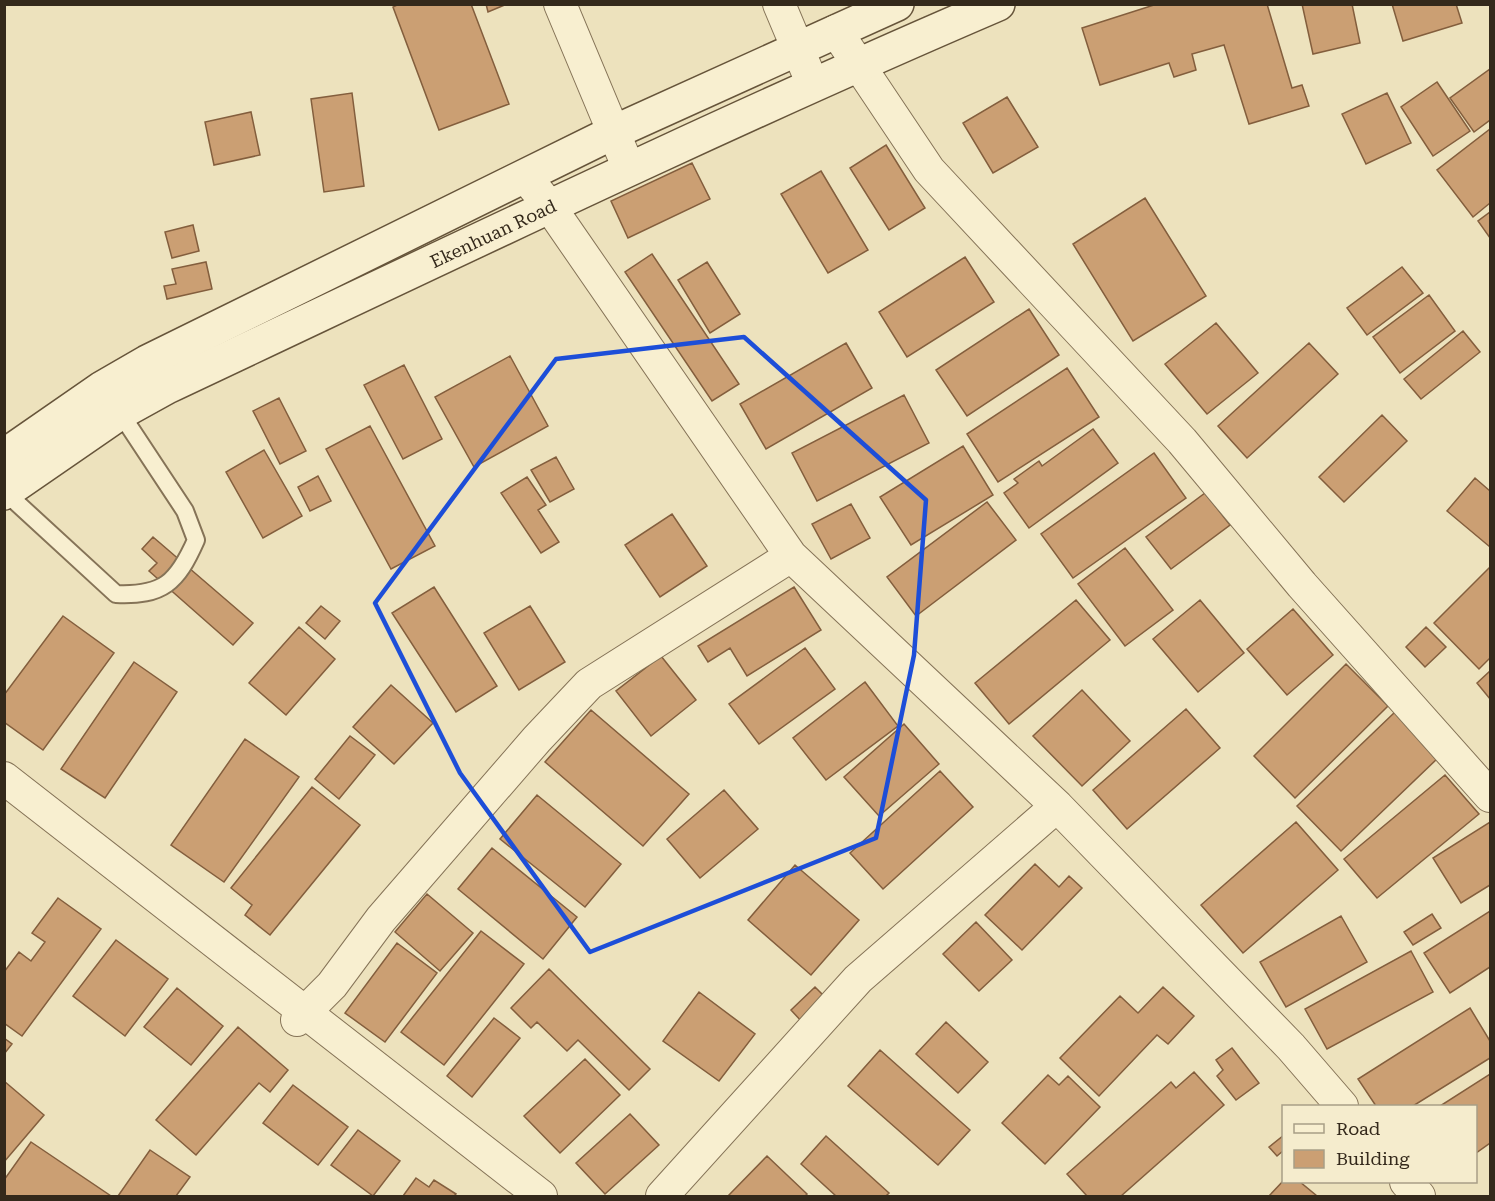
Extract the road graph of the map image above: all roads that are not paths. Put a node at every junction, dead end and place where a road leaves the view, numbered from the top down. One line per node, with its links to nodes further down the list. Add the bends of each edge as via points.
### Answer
1 (560, 4): 9 (street)
2 (779, 4): 6 (street)
3 (897, 4): 5 (main road, Ekenhuan Road)
4 (998, 4): 7 (main road, Ekenhuan Road)
5 (836, 31): 6 (main road, Ekenhuan Road); 7 (street)
6 (796, 49): 8 (street); 9 (main road, Ekenhuan Road)
7 (857, 65): 8 (main road, Ekenhuan Road); 18 (street, via 929,170 1182,441 1302,585)
8 (813, 85): 10 (main road, Ekenhuan Road)
9 (612, 133): 10 (street); 11 (main road, Ekenhuan Road)
10 (629, 169): 12 (main road, Ekenhuan Road)
11 (525, 176): 12 (street); 13 (main road, Ekenhuan Road, via 147,362)
12 (550, 207): 13 (main road, Ekenhuan Road, via 167,387); 16 (street)
13 (111, 400): 14 (main road, Ekenhuan Road); 15 (main road, Ekenhuan Road); 15 (lane, via 185,511 196,540 186,562 161,590 141,595 116,594)
14 (4, 456)
15 (5, 492)
16 (790, 556): 19 (street); 20 (street, via 589,684 537,738 381,919 332,985)
17 (4, 778): 23 (street)
18 (1491, 796)
19 (1057, 806): 21 (street, via 1291,1047); 24 (street, via 858,979)
20 (297, 1020)
21 (1340, 1105)
22 (1407, 1183): 25 (street)
23 (541, 1197)
24 (662, 1197)
25 (1419, 1197)

